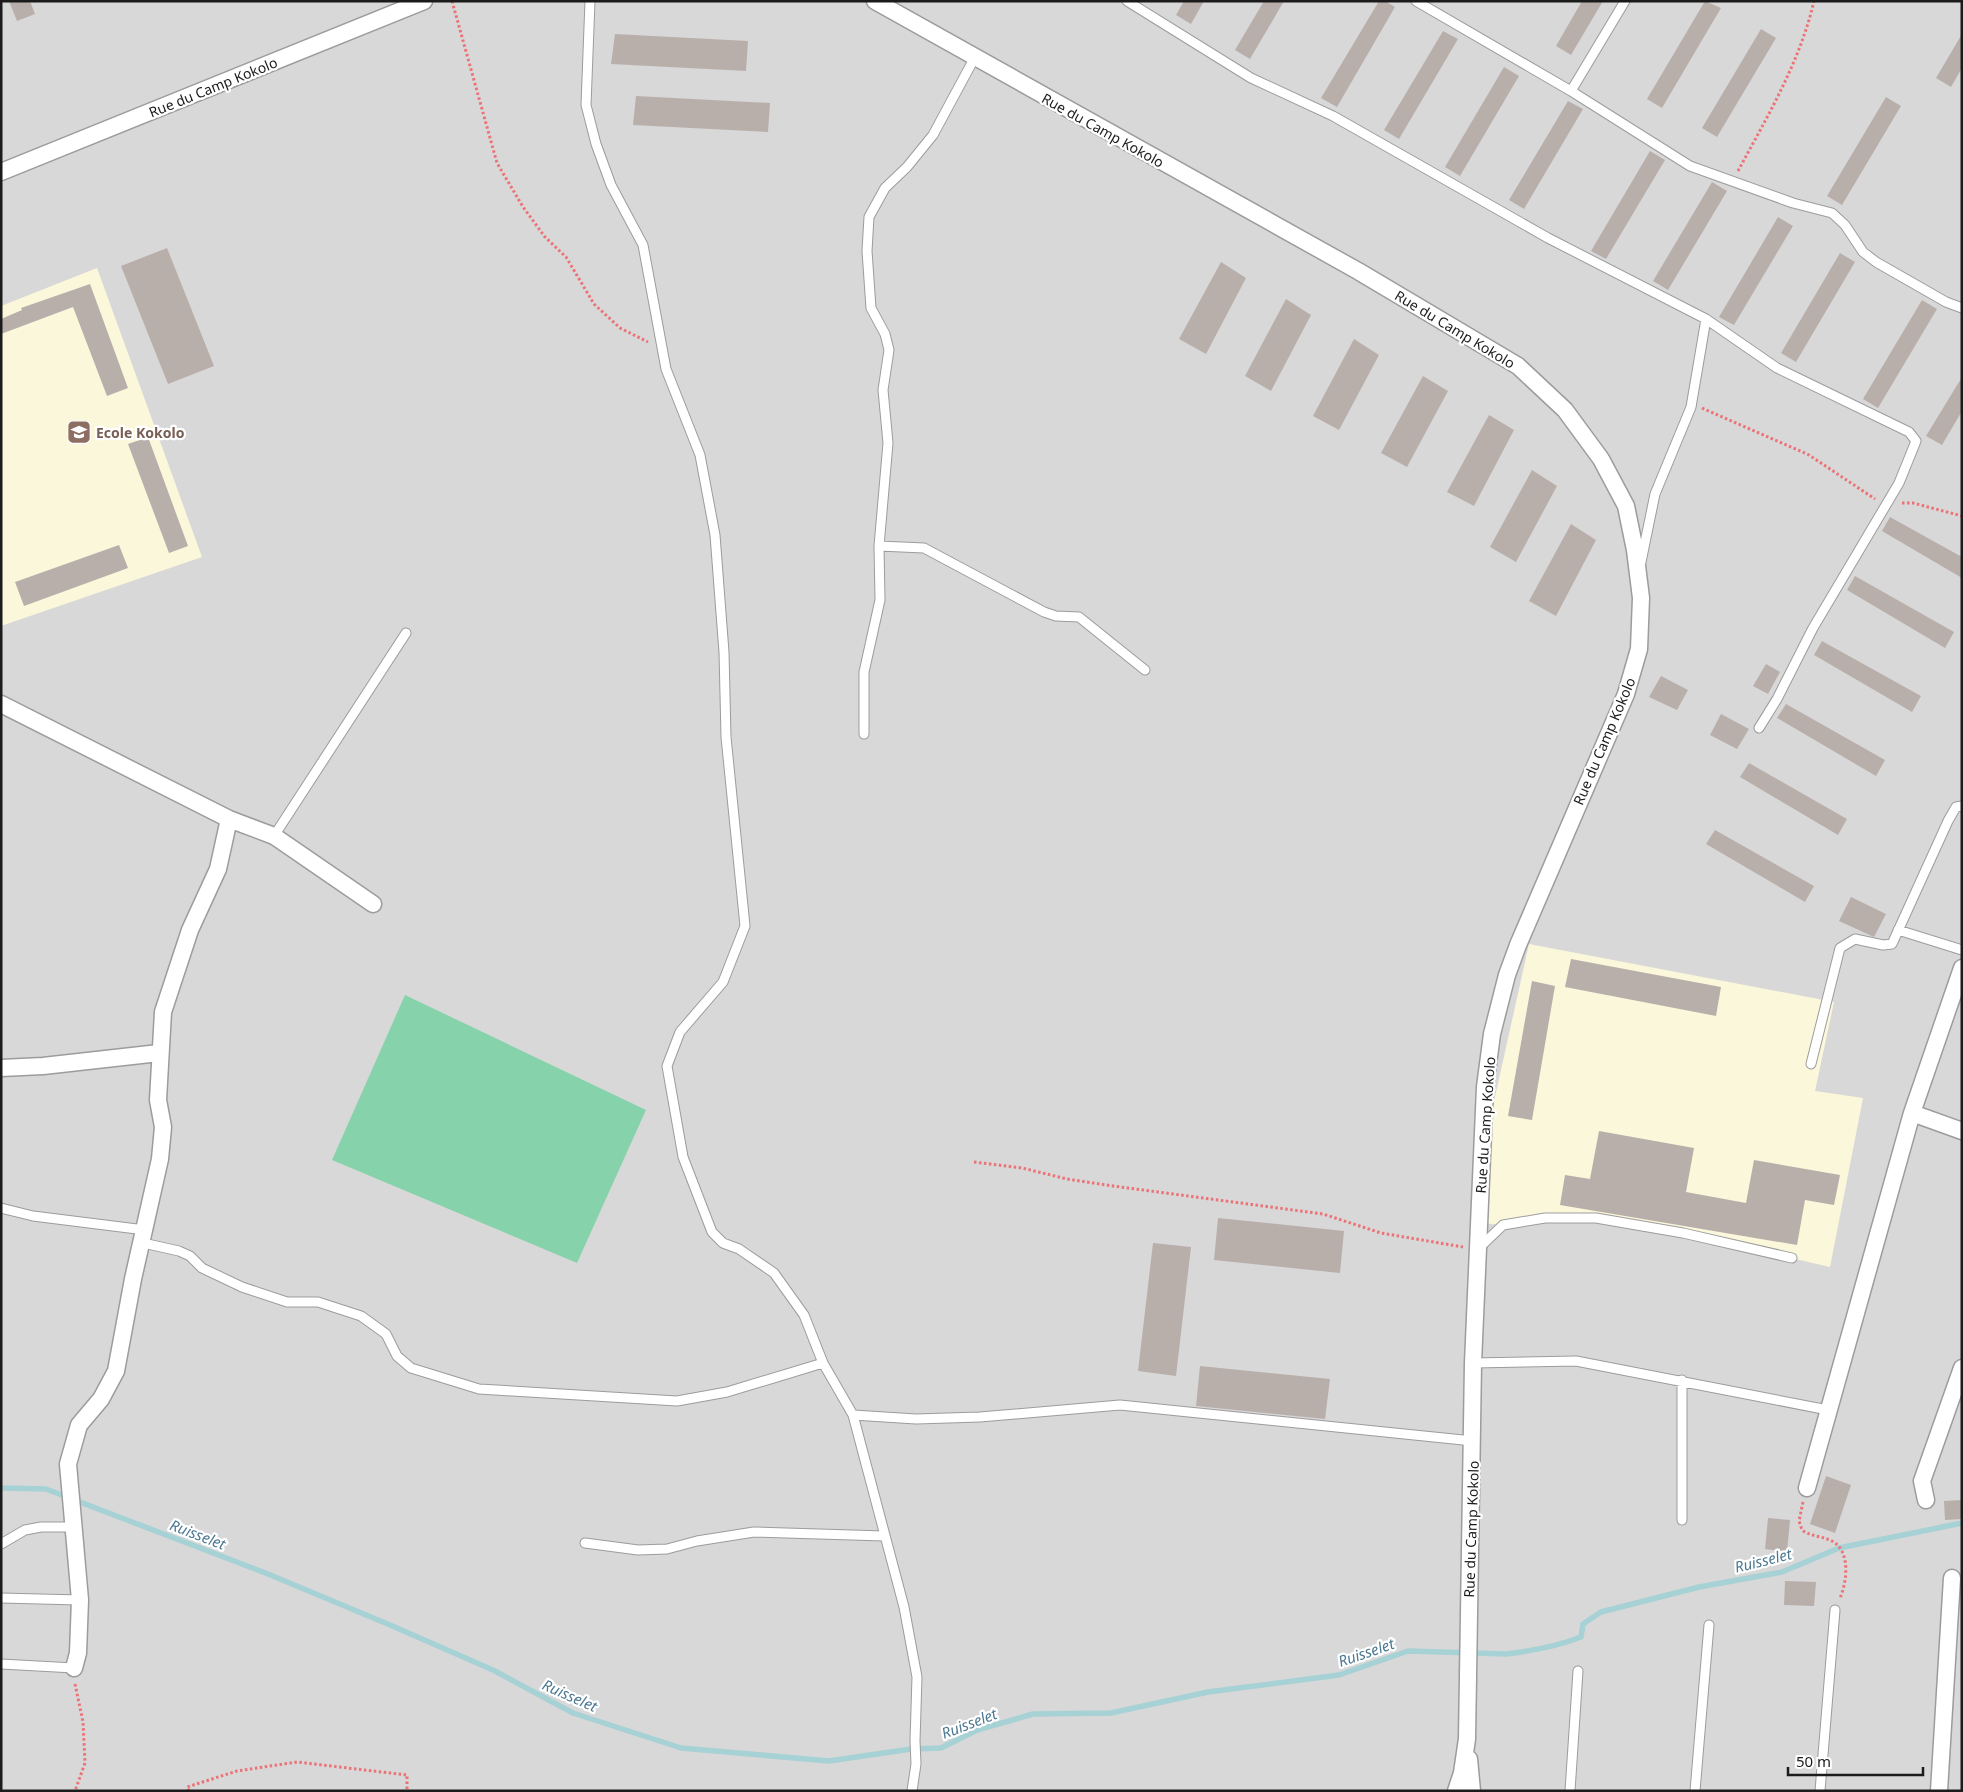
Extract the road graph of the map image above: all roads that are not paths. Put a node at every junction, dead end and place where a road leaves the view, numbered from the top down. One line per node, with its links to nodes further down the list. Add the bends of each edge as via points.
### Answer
1 (424, 1): 9 (street, Rue du Camp Kokolo)
2 (590, 1): 35 (lane, via 586,105 611,184 643,245 661,349 700,455 715,535 724,652 726,737 746,926 723,982 680,1032 667,1066 682,1158 712,1232 723,1243 739,1249 774,1273 804,1315)
3 (874, 1): 7 (street, Rue du Camp Kokolo)
4 (1127, 1): 11 (lane, via 1251,78 1333,116 1548,238)
5 (1416, 1): 8 (lane)
6 (1625, 1): 8 (lane)
7 (975, 57): 12 (lane, via 934,135 885,188 869,217 871,308 885,334 889,350 883,390 888,443); 13 (street, Rue du Camp Kokolo, via 1358,271 1518,366 1565,410 1601,458 1626,506)
8 (1571, 91): 10 (lane, via 1690,166 1832,213 1845,225 1863,252 1876,262)
9 (1, 172)
10 (1962, 308)
11 (1706, 319): 13 (lane, via 1692,407 1655,494); 17 (lane, via 1777,368 1914,436 1915,444 1900,482 1813,628)
12 (879, 546): 15 (lane, via 924,548 1044,612 1079,617); 18 (lane, via 880,600 864,672)
13 (1638, 574): 33 (street, Rue du Camp Kokolo, via 1641,598 1639,649 1626,694 1518,945 1492,1034 1485,1087)
14 (406, 633): 21 (lane)
15 (1145, 670)
16 (1, 704): 20 (street)
17 (1759, 728)
18 (864, 734)
19 (1962, 806): 23 (lane, via 1956,807 1948,820)
20 (228, 819): 21 (street); 26 (street, via 218,869 174,974 163,1012)
21 (274, 836): 22 (street)
22 (373, 904)
23 (1898, 930): 24 (lane); 27 (lane, via 1892,944 1855,939 1840,948)
24 (1962, 950)
25 (1962, 968): 29 (street)
26 (159, 1053): 28 (street); 32 (street, via 158,1100 163,1127 160,1159)
27 (1810, 1064)
28 (1, 1068)
29 (1912, 1112): 30 (street); 39 (street)
30 (1962, 1131)
31 (1, 1208): 32 (lane)
32 (144, 1236): 35 (lane, via 190,1256 202,1268 260,1293 287,1302 318,1302 361,1316 386,1334 397,1356 411,1368 479,1389 677,1401 727,1392); 45 (street, via 116,1371 101,1399 79,1424 72,1446 68,1464)
33 (1477, 1249): 34 (lane, via 1503,1225 1545,1218 1596,1218 1683,1233); 36 (street, Rue du Camp Kokolo)
34 (1792, 1258)
35 (823, 1363): 40 (lane)
36 (1473, 1363): 38 (lane, via 1576,1361); 41 (street, Rue du Camp Kokolo)
37 (1962, 1368): 43 (street, via 1922,1480)
38 (1682, 1380): 39 (lane); 44 (lane)
39 (1828, 1410): 42 (street)
40 (853, 1415): 41 (lane, via 944,1418 1120,1405); 46 (lane)
41 (1473, 1441): 57 (street, Rue du Camp Kokolo)
42 (1808, 1488)
43 (1926, 1500)
44 (1682, 1520)
45 (75, 1527): 48 (lane, via 25,1530); 51 (street)
46 (884, 1536): 47 (lane, via 754,1532 667,1549 638,1550); 58 (lane, via 904,1607 918,1677 916,1764)
47 (585, 1543)
48 (1, 1544)
49 (1952, 1578): 64 (street)
50 (1, 1598): 51 (lane)
51 (80, 1600): 55 (street, via 78,1653)
52 (1835, 1610): 63 (lane)
53 (1708, 1625): 62 (lane)
54 (1, 1664): 55 (lane)
55 (74, 1668)
56 (1578, 1671): 61 (lane)
57 (1467, 1739): 59 (street); 60 (street)
58 (912, 1791)
59 (1456, 1791)
60 (1472, 1791)
61 (1570, 1791)
62 (1695, 1791)
63 (1820, 1791)
64 (1939, 1791)

